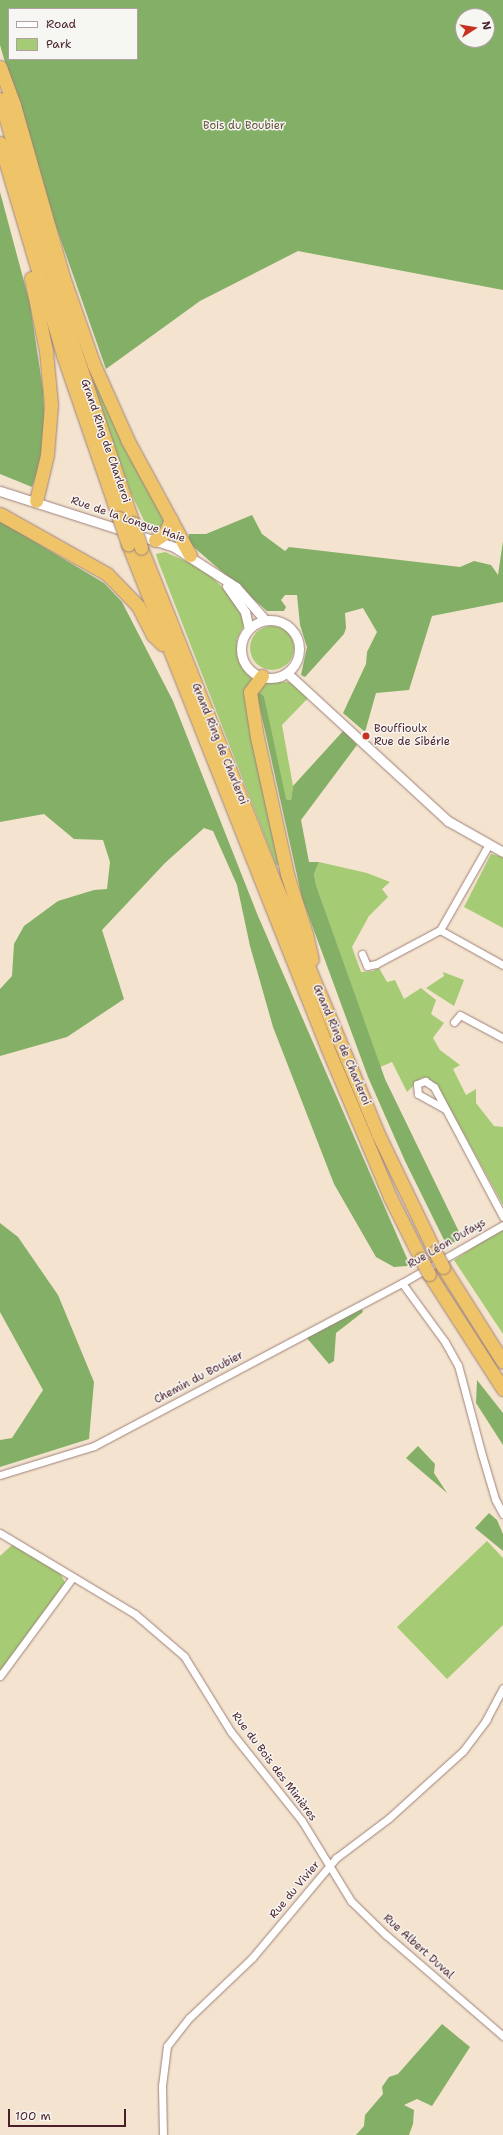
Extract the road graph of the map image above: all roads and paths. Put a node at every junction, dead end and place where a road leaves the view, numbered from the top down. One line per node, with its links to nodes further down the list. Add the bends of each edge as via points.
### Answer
1 (0, 67): 4 (highway)
2 (0, 81): 4 (highway)
3 (0, 100): 24 (highway, Grand Ring de Charleroi, bridge, via 75,351 141,548)
4 (14, 105): 10 (highway, via 60,270 94,365 128,441)
5 (0, 143): 6 (highway, Grand Ring de Charleroi)
6 (30, 248): 8 (highway, via 31,278 46,351 50,405 47,455); 16 (highway, Grand Ring de Charleroi, bridge, via 119,518)
7 (0, 491): 8 (street, Rue de la Longue Haie)
8 (36, 501): 11 (street, Rue de la Longue Haie)
9 (0, 514): 16 (highway, via 108,574 138,606 153,635)
10 (171, 519): 11 (highway, via 165,533); 12 (highway)
11 (155, 540): 12 (street, Rue de la Longue Haie)
12 (190, 555): 13 (street, Rue de la Longue Haie)
13 (219, 575): 14 (street, Rue de la Longue Haie, via 236,586); 15 (street, Rue de la Longue Haie, via 245,612)
14 (265, 620): 15 (street); 17 (street, via 283,623 297,637 298,656)
15 (249, 629): 18 (street, via 242,642 243,657 250,669)
16 (168, 650): 32 (highway, Grand Ring de Charleroi, bridge, via 390,1197 429,1274)
17 (287, 672): 18 (street, via 273,677); 19 (street, via 448,821)
18 (262, 676): 24 (highway, via 250,692 256,730 273,816 287,874 306,934)
19 (489, 844): 20 (street); 21 (street)
20 (503, 852)
21 (440, 930): 22 (street, via 376,964 367,966); 23 (street)
22 (362, 954)
23 (503, 965)
24 (318, 992): 31 (highway, Grand Ring de Charleroi, bridge, via 382,1141 435,1252)
25 (454, 1022): 26 (street, via 460,1015)
26 (503, 1038)
27 (445, 1109): 28 (street)
28 (503, 1217)
29 (503, 1225): 30 (street, Rue Léon Dufays)
30 (402, 1283): 33 (street, Chemin du Boubier, via 94,1446); 34 (street, via 445,1342 458,1365 495,1499)
31 (503, 1362)
32 (503, 1389)
33 (0, 1475)
34 (503, 1514)
35 (0, 1533): 36 (street, Rue du Bois des Minières)
36 (73, 1577): 37 (street); 39 (street, Rue du Bois des Minières, via 135,1614 184,1656 231,1732 297,1815)
37 (0, 1676)
38 (503, 1688): 39 (street, Rue du Vivier, via 486,1720 463,1751 389,1818)
39 (330, 1865): 40 (street, Rue Albert Duval, via 352,1901 386,1935); 41 (street, Rue du Vivier, via 252,1958 189,2018 167,2046 162,2086)
40 (503, 2036)
41 (163, 2135)

